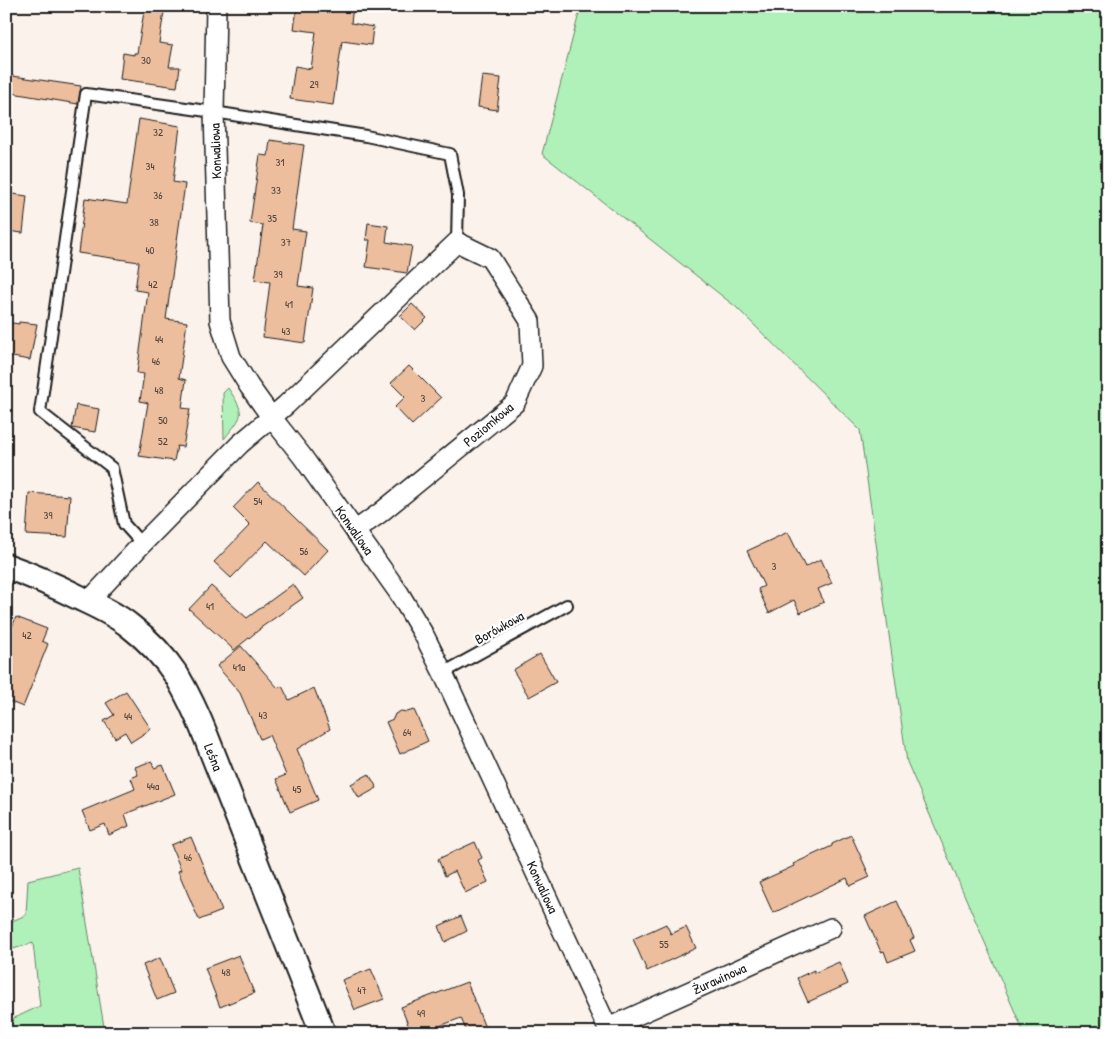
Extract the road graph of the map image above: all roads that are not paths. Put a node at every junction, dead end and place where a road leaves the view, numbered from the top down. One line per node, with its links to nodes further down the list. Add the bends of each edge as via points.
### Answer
1 (216, 6): 2 (street, Konwaliowa)
2 (214, 112): 3 (lane, via 366,136 450,154 458,195); 4 (street, Konwaliowa, via 220,322 231,357); 6 (lane, via 86,94 40,412 112,468 124,524)
3 (457, 242): 4 (street); 5 (street, Poziomkowa, via 490,258 530,321 532,366 515,403)
4 (272, 418): 5 (street, Konwaliowa); 6 (street, via 240,444)
5 (356, 530): 10 (street, Konwaliowa, via 399,593)
6 (142, 544): 8 (street)
7 (6, 566): 8 (street, Leśna)
8 (88, 602): 13 (street, Leśna, via 131,626 176,674 205,734)
9 (567, 605): 10 (lane, Borówkowa)
10 (443, 673): 12 (street, Konwaliowa)
11 (831, 928): 12 (street, Żurawinowa)
12 (609, 1031)
13 (323, 1033)

